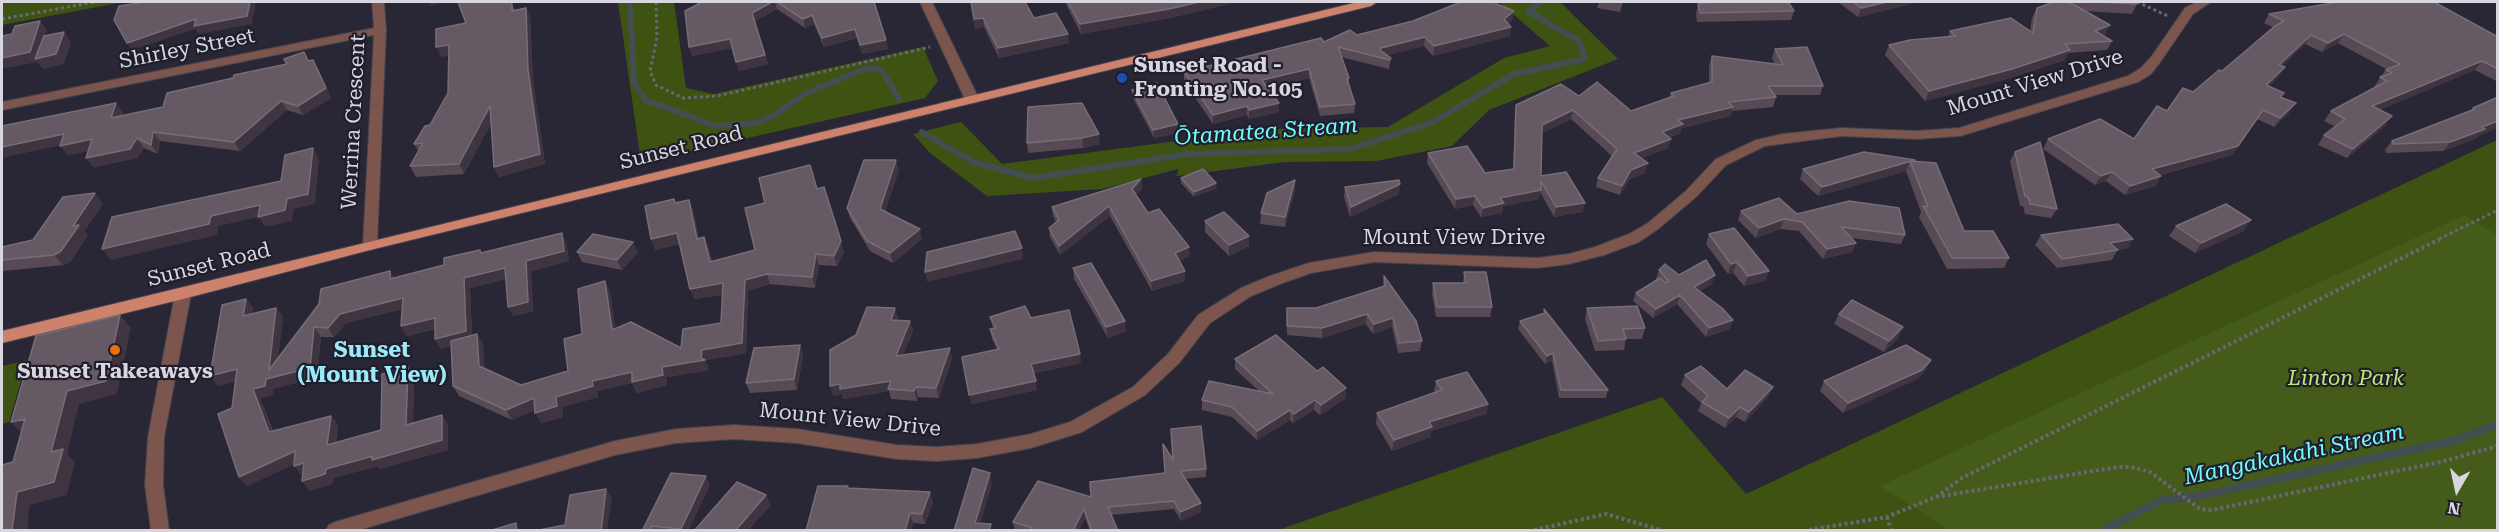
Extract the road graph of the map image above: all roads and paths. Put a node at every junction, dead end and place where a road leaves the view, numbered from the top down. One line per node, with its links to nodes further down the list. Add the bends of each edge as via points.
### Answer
1 (95, 2): 8 (path)
2 (378, 2): 10 (street, Werrina Crescent)
3 (656, 2): 11 (path, via 657,38 650,71 657,86 683,98 717,96)
4 (926, 2): 11 (street)
5 (1371, 2): 12 (main road, Sunset Road)
6 (2137, 2): 9 (path)
7 (2205, 2): 9 (street, Mount View Drive)
8 (2, 19)
9 (2180, 21): 22 (street, Mount View Drive, via 2157,58 2133,79 1983,126 1924,135 1811,134 1761,143 1721,162 1653,226 1599,251 1537,263 1374,256 1309,268 1275,280 1246,292 1211,314 1174,358 1139,391 1076,427 1031,441 937,454 897,452 797,436 734,432 676,436 615,448)
10 (380, 30): 13 (street, Shirley Street); 15 (street, Werrina Crescent)
11 (945, 44): 12 (street)
12 (972, 99): 15 (main road, Sunset Road)
13 (2, 106)
14 (2498, 210): 19 (path, via 1962,478)
15 (370, 245): 16 (main road, Sunset Road)
16 (183, 294): 17 (main road, Sunset Road); 21 (street, via 156,437 154,485)
17 (2, 337)
18 (2498, 446): 19 (path, via 2212,510 2200,509 2159,477 2142,469 2118,467)
19 (1935, 497): 20 (path)
20 (1887, 517): 25 (path); 26 (path)
21 (160, 531)
22 (334, 531)
23 (1534, 531): 24 (path, via 1606,514)
24 (1661, 531)
25 (1809, 531)
26 (1891, 531)

